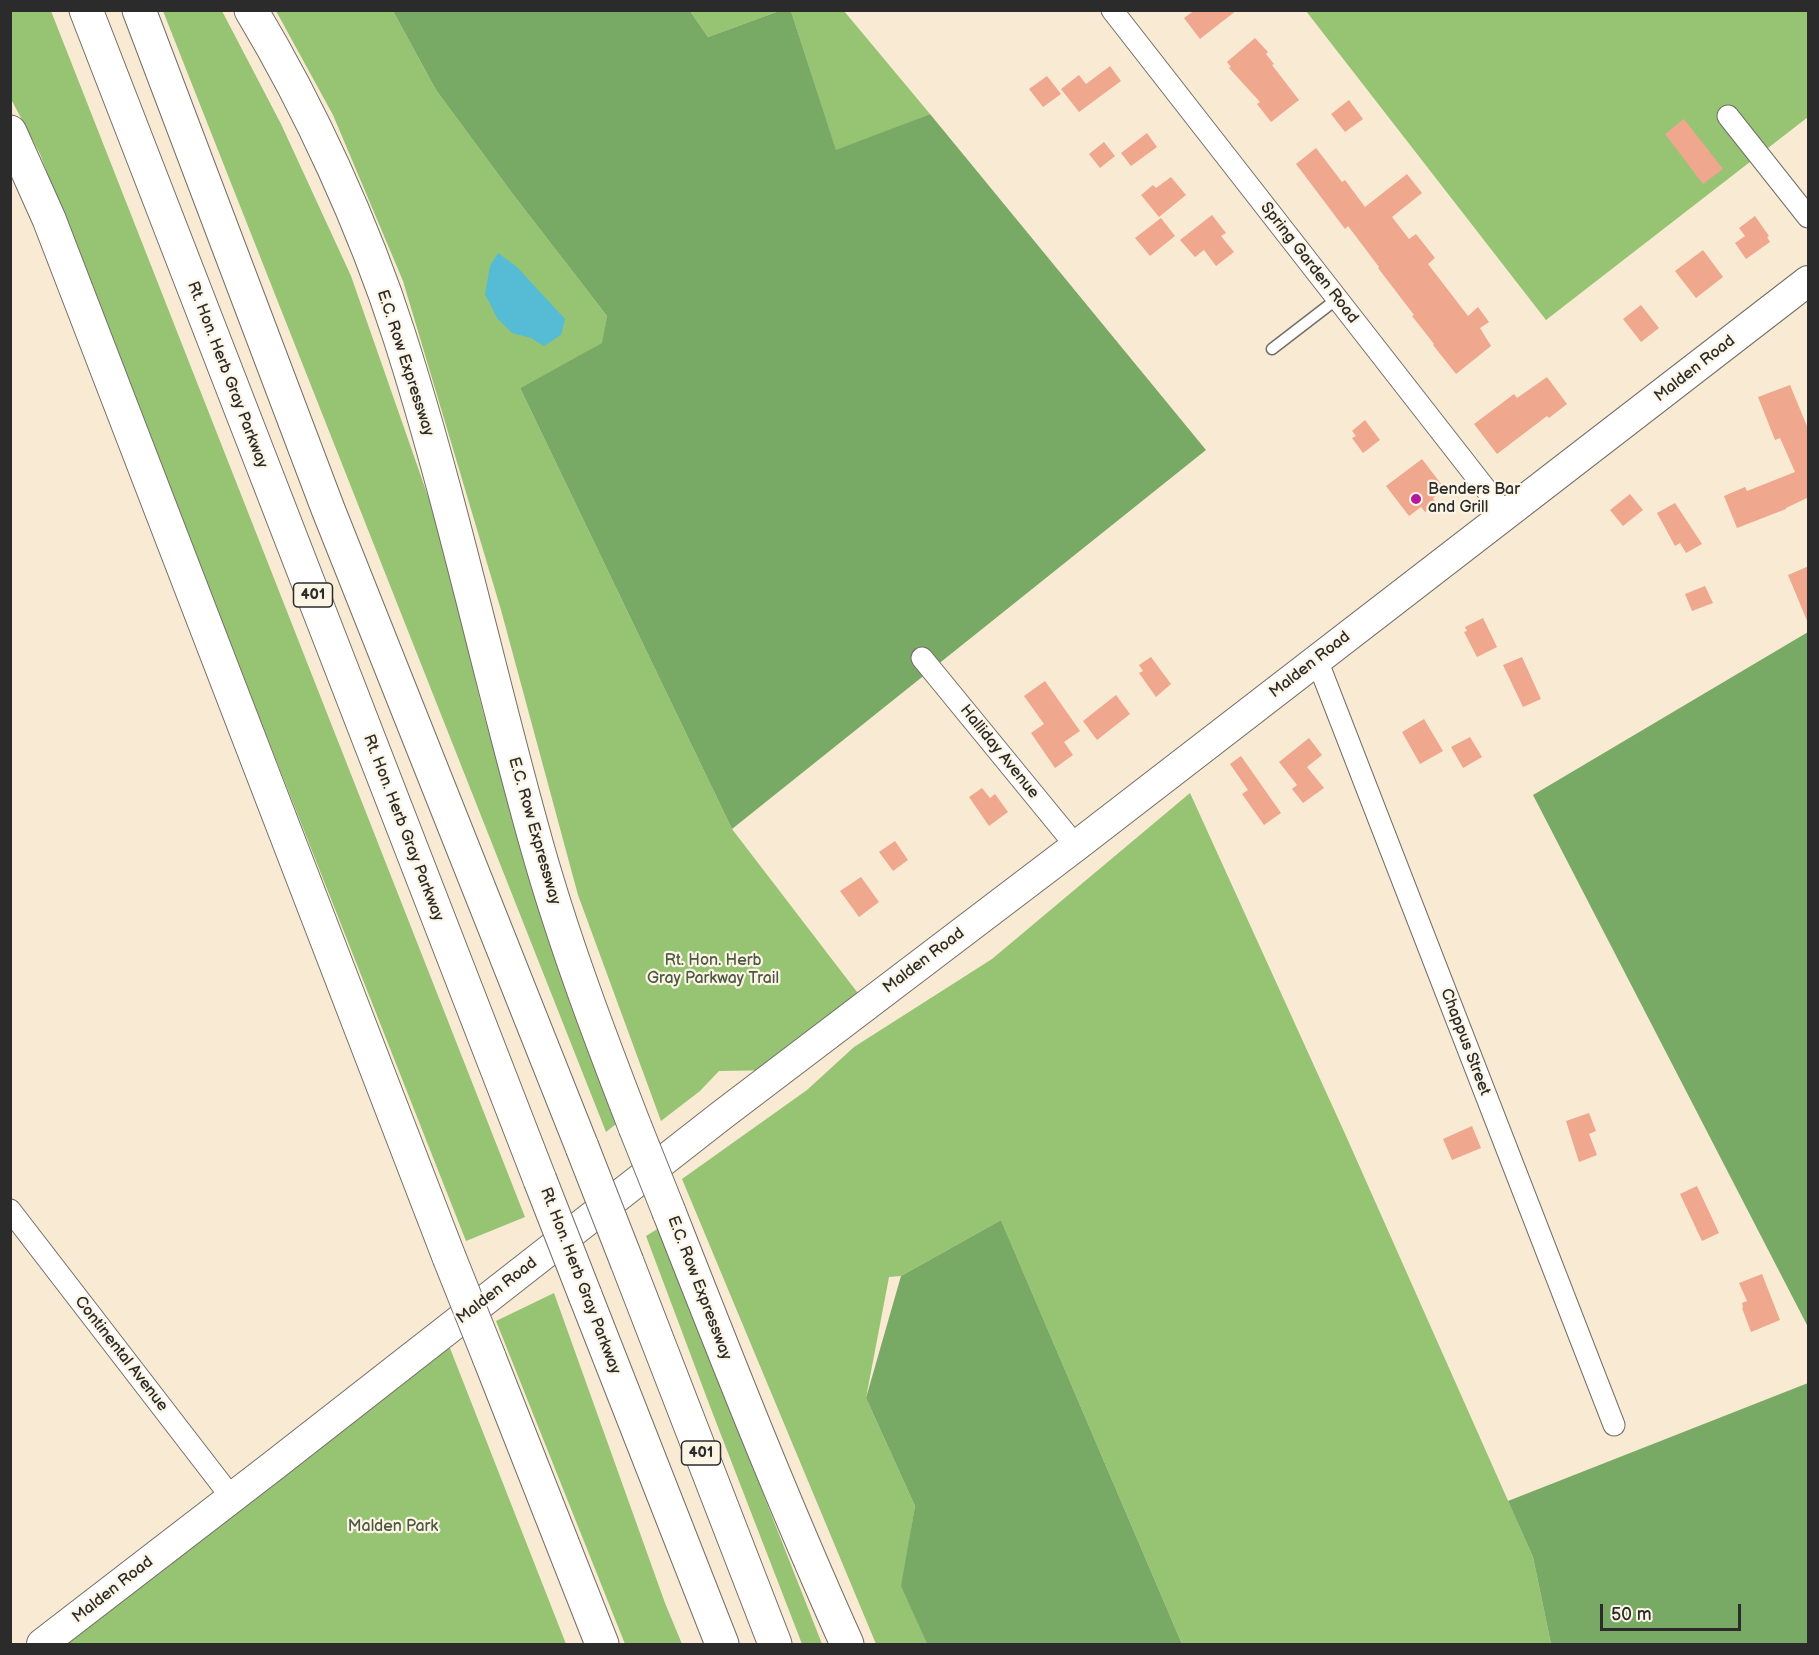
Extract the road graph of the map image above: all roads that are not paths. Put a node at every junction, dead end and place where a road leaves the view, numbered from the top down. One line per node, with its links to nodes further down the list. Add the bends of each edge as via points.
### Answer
1 (86, 10): 20 (highway, Rt. Hon. Herb Gray Parkway / 401, bridge)
2 (139, 10): 21 (highway, 401, bridge, via 328,509)
3 (251, 10): 22 (highway, E.C. Row Expressway, bridge, via 320,140 398,332 562,929 736,1384)
4 (1112, 10): 9 (street, Spring Garden Road)
5 (1728, 116): 7 (street)
6 (10, 132): 19 (highway, bridge, via 53,230)
7 (1809, 217)
8 (1809, 281): 11 (main road, Malden Road)
9 (1336, 299): 10 (lane); 11 (street, Spring Garden Road)
10 (1272, 349)
11 (1506, 515): 13 (main road, Malden Road)
12 (922, 658): 14 (street, Halliday Avenue)
13 (1317, 660): 14 (main road, Malden Road); 16 (street, Chappus Street)
14 (1076, 846): 17 (main road, Malden Road, via 722,1115)
15 (10, 1210): 17 (street, Continental Avenue)
16 (1614, 1425)
17 (232, 1498): 18 (main road, Malden Road)
18 (42, 1644)
19 (602, 1644)
20 (723, 1644)
21 (775, 1644)
22 (847, 1644)

